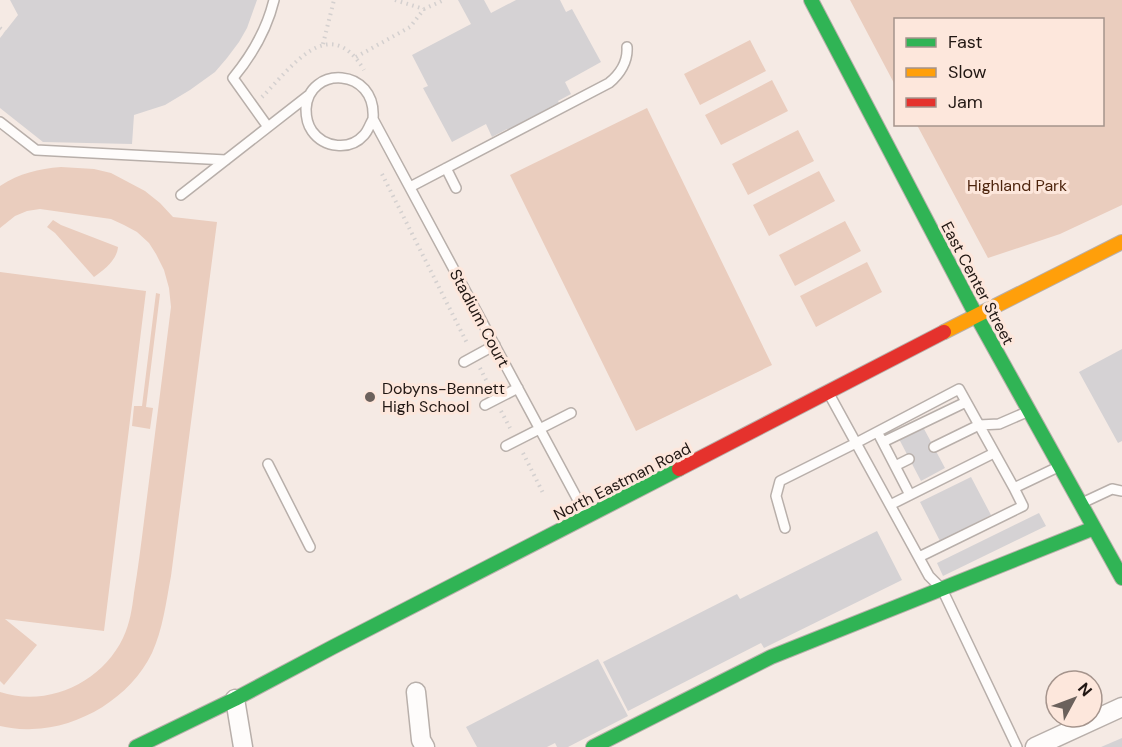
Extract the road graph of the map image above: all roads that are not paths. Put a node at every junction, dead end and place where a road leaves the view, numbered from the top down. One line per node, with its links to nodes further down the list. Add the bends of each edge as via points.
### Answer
1 (274, 0): 7 (lane, via 255,48 233,78)
2 (811, 0): 14 (street, East Center Street)
3 (627, 47): 9 (lane, via 623,65 609,83)
4 (309, 95): 5 (lane, Stadium Court, via 324,81 335,78 359,83 374,110); 5 (lane, via 306,117 323,142 334,146 351,144 365,134); 7 (lane, Stadium Court)
5 (373, 119): 10 (lane, Stadium Court)
6 (0, 122): 8 (lane, via 36,150)
7 (268, 127): 8 (lane, Stadium Court)
8 (226, 160): 12 (lane, Stadium Court)
9 (446, 168): 10 (lane); 11 (lane)
10 (410, 187): 15 (lane, Stadium Court)
11 (456, 188)
12 (181, 195)
13 (1122, 242): 14 (street, North Eastman Road)
14 (976, 315): 18 (street, North Eastman Road); 21 (street, East Center Street)
15 (495, 345): 16 (lane); 17 (lane, Stadium Court)
16 (464, 362)
17 (518, 388): 20 (lane); 24 (lane, Stadium Court)
18 (828, 392): 27 (lane); 40 (street, North Eastman Road)
19 (966, 402): 23 (lane); 25 (lane, via 959,389); 26 (lane)
20 (485, 405)
21 (1029, 411): 23 (lane, via 999,424); 34 (street, East Center Street)
22 (571, 412): 24 (lane)
23 (979, 424): 29 (lane); 30 (lane)
24 (540, 428): 28 (lane); 40 (lane, Stadium Court)
25 (878, 432): 26 (lane); 27 (lane)
26 (883, 442): 33 (lane)
27 (856, 443): 39 (lane); 41 (lane, via 780,481 776,496)
28 (506, 446)
29 (934, 447)
30 (994, 453): 35 (lane); 37 (lane)
31 (909, 459): 33 (lane)
32 (268, 464): 43 (lane)
33 (895, 466): 37 (lane)
34 (1059, 466): 35 (lane); 38 (street, East Center Street)
35 (1014, 488): 44 (lane, via 1023,506)
36 (1122, 491): 38 (lane, via 1112,489)
37 (910, 495): 39 (lane)
38 (1080, 504): 42 (street, East Center Street)
39 (890, 505): 44 (lane)
40 (588, 517): 48 (street, North Eastman Road)
41 (785, 528)
42 (1094, 528): 45 (street, East Center Street); 46 (street)
43 (310, 546)
44 (919, 557): 46 (lane)
45 (1122, 579)
46 (942, 589): 53 (street, via 771,657); 54 (lane)
47 (416, 692): 52 (street)
48 (235, 699): 50 (street, North Eastman Road); 51 (street)
49 (1122, 707): 55 (street)
50 (136, 747)
51 (243, 747)
52 (425, 747)
53 (593, 747)
54 (1017, 747)
55 (1035, 747)

